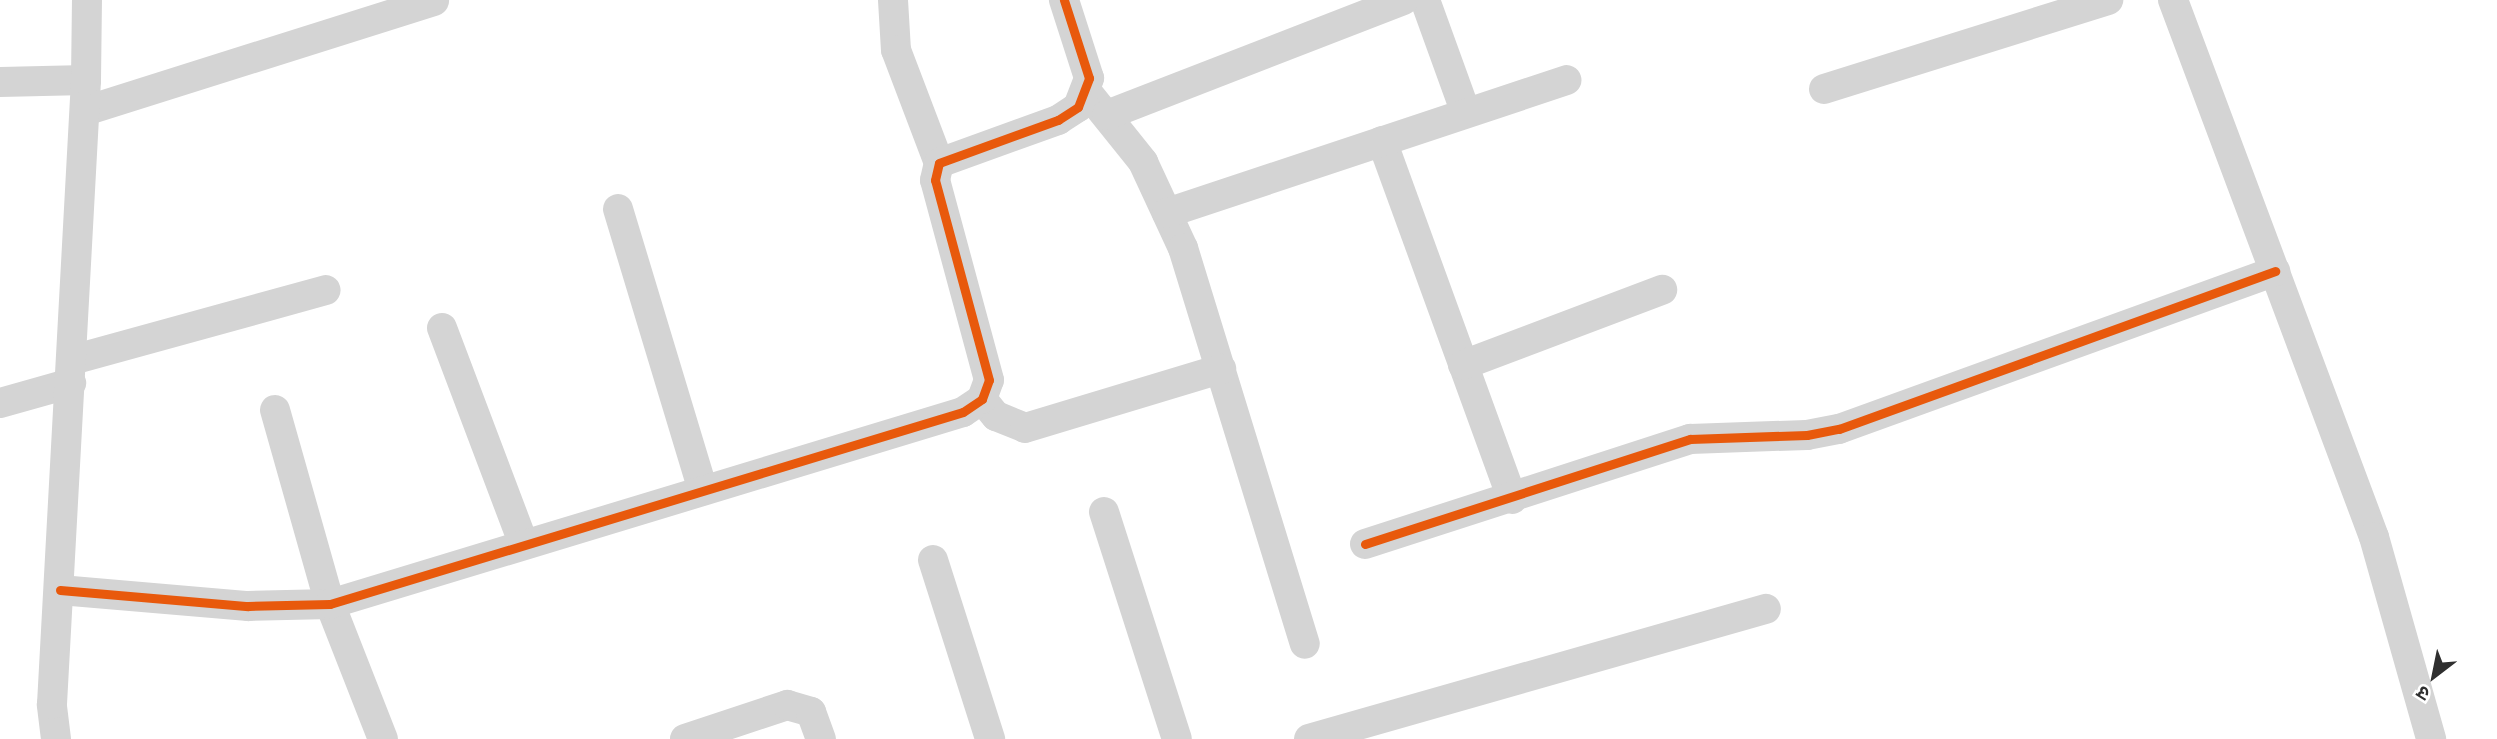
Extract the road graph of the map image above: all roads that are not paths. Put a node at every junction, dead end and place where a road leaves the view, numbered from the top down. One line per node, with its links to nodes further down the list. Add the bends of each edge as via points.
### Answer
1 (86, 0): 9 (street)
2 (893, 0): 18 (street, via 895,50)
3 (1064, 0): 13 (street, via 1089,78)
4 (1403, 0): 16 (street)
5 (1425, 0): 15 (street)
6 (2108, 0): 12 (street)
7 (2173, 0): 21 (street)
8 (434, 1): 14 (street)
9 (86, 80): 11 (street); 14 (street)
10 (1566, 80): 15 (street)
11 (0, 82)
12 (1824, 89)
13 (1087, 92): 16 (street); 18 (street, via 1078,107 1059,120)
14 (85, 111): 27 (street)
15 (1466, 113): 17 (street)
16 (1107, 115): 20 (street, via 1143,162)
17 (1382, 141): 20 (street); 25 (street)
18 (939, 163): 28 (street, via 935,180 985,355 989,380)
19 (618, 209): 31 (street)
20 (1167, 213): 26 (street, via 1183,248)
21 (2275, 271): 32 (street, via 1839,429 1807,435 1690,439); 48 (street, via 2374,537)
22 (326, 290): 27 (street)
23 (1662, 290): 25 (street)
24 (442, 328): 34 (street)
25 (1463, 365): 32 (street)
26 (1221, 369): 28 (street, via 1025,428 996,416); 40 (street)
27 (72, 371): 29 (street); 37 (street)
28 (982, 399): 31 (street, via 963,412)
29 (0, 403)
30 (275, 410): 38 (street)
31 (703, 490): 34 (street)
32 (1512, 499): 35 (street)
33 (1104, 512): 47 (street)
34 (523, 542): 38 (street)
35 (1365, 544)
36 (933, 559): 46 (street)
37 (60, 590): 38 (street, via 248,606); 42 (street, via 52,704)
38 (330, 604): 43 (street)
39 (1766, 609): 41 (street)
40 (1305, 644)
41 (1322, 737)
42 (56, 739)
43 (383, 739)
44 (685, 739): 45 (street, via 787,705 811,712)
45 (821, 739)
46 (990, 739)
47 (1177, 739)
48 (2431, 739)

